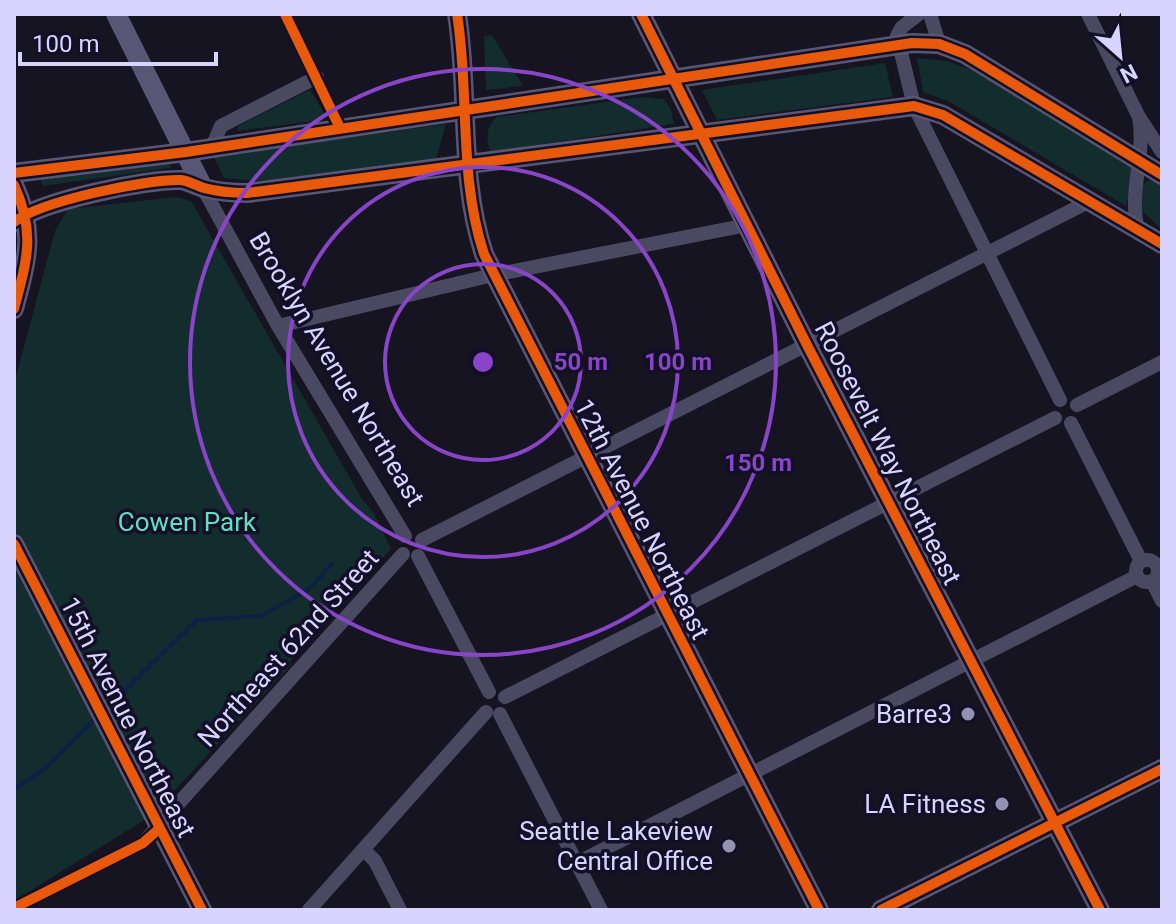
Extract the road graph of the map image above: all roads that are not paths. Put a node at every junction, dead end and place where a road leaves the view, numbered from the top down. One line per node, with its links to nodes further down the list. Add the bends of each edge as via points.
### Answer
1 (116, 14): 18 (main road, Brooklyn Avenue Northeast)
2 (285, 14): 10 (street)
3 (457, 14): 13 (main road, 12th Avenue Northeast)
4 (641, 14): 11 (main road, Roosevelt Way Northeast)
5 (919, 14): 9 (street, via 902,27)
6 (930, 14): 8 (street)
7 (1088, 14): 14 (street)
8 (939, 44): 9 (main road); 20 (main road, via 965,54)
9 (899, 46): 11 (main road); 12 (street)
10 (317, 77): 15 (street); 17 (street, via 221,126)
11 (674, 80): 13 (main road); 16 (main road, Roosevelt Way Northeast)
12 (914, 106): 16 (main road); 26 (main road, via 943,115); 31 (street)
13 (463, 110): 15 (main road); 21 (main road, 12th Avenue Northeast)
14 (1139, 117): 19 (street); 20 (street, via 1143,144)
15 (340, 128): 17 (main road)
16 (702, 134): 21 (main road); 28 (main road, Roosevelt Way Northeast)
17 (212, 147): 18 (main road)
18 (186, 152): 22 (main road); 25 (main road, Brooklyn Avenue Northeast)
19 (1162, 152)
20 (1138, 160): 23 (main road); 29 (street, via 1133,207)
21 (465, 166): 25 (main road, via 247,193); 32 (main road, 12th Avenue Northeast, via 473,217)
22 (14, 173)
23 (1162, 175)
24 (14, 185): 27 (main road)
25 (203, 188): 27 (main road, via 184,181 162,182 61,200); 34 (street, Brooklyn Avenue Northeast)
26 (1090, 201): 29 (main road); 31 (street)
27 (20, 217): 33 (main road, via 30,238)
28 (747, 225): 32 (street); 35 (main road, Roosevelt Way Northeast)
29 (1138, 230): 30 (main road)
30 (1162, 244)
31 (986, 254): 35 (street); 37 (street)
32 (493, 275): 34 (street); 41 (main road, 12th Avenue Northeast)
33 (14, 309)
34 (278, 326): 43 (street, Brooklyn Avenue Northeast)
35 (807, 345): 41 (street); 42 (main road, Roosevelt Way Northeast)
36 (1162, 362): 38 (street)
37 (1060, 400): 38 (street); 39 (street, via 1054,406)
38 (1077, 405): 40 (street)
39 (1055, 418): 40 (street); 42 (street)
40 (1071, 423): 48 (street)
41 (585, 456): 44 (street); 51 (main road, 12th Avenue Northeast)
42 (888, 500): 51 (street); 52 (main road, Roosevelt Way Northeast)
43 (405, 536): 44 (street); 46 (street, via 400,545)
44 (422, 540): 46 (street, via 424,549)
45 (14, 544): 59 (main road, 15th Avenue Northeast)
46 (411, 555): 53 (street); 59 (street, Northeast 62nd Street)
47 (1159, 564): 48 (street, via 1149,560); 49 (street)
48 (1139, 568): 49 (street, via 1143,581); 52 (street)
49 (1152, 581): 50 (street)
50 (1162, 601)
51 (666, 614): 54 (street); 57 (main road, 12th Avenue Northeast)
52 (971, 660): 57 (street); 58 (main road, Roosevelt Way Northeast)
53 (489, 692): 54 (street); 55 (street, via 482,701)
54 (505, 697): 55 (street, via 506,707)
55 (493, 713): 60 (street); 61 (street)
56 (1162, 769): 58 (main road)
57 (747, 775): 61 (street); 67 (main road, 12th Avenue Northeast)
58 (1055, 822): 68 (main road); 69 (main road, Roosevelt Way Northeast)
59 (160, 828): 62 (street, Northeast 62nd Street, via 143,843); 63 (main road, 15th Avenue Northeast)
60 (364, 850): 64 (street); 65 (street)
61 (577, 863): 66 (street)
62 (14, 908)
63 (202, 910)
64 (309, 910)
65 (400, 910)
66 (601, 910)
67 (819, 910)
68 (881, 910)
69 (1100, 910)

